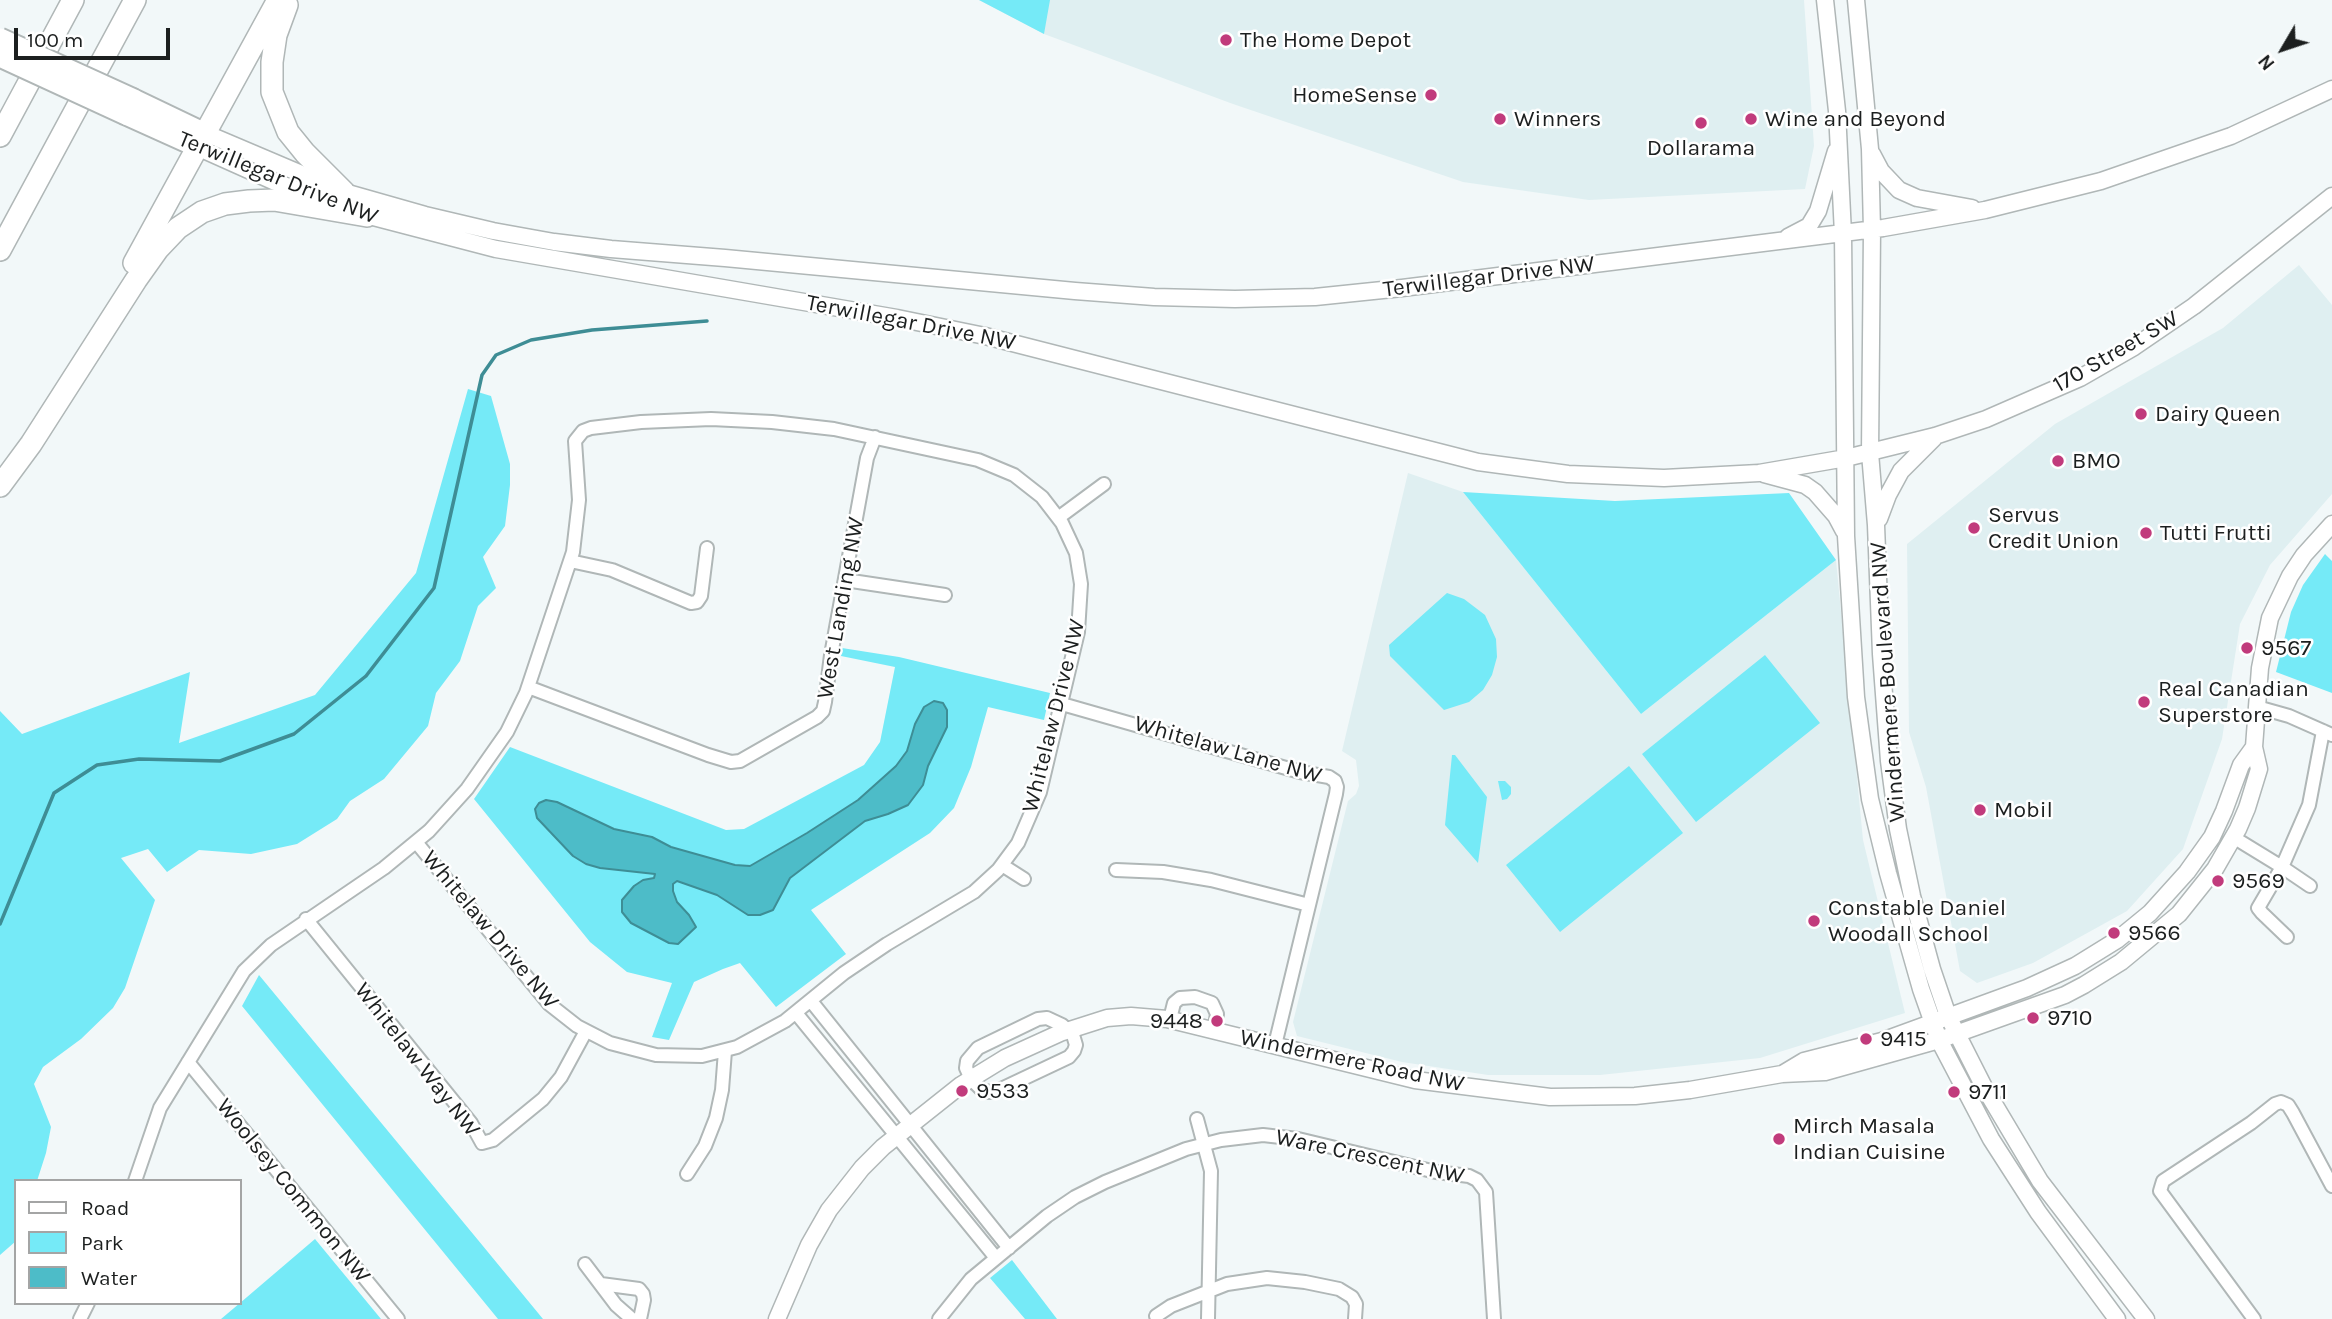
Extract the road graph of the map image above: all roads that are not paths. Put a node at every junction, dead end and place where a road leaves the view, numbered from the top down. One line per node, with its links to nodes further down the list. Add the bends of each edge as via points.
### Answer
1 (73, 0): 11 (highway)
2 (135, 0): 22 (highway)
3 (278, 0): 12 (highway)
4 (289, 0): 15 (highway, via 276,34 272,92 288,132)
5 (1825, 0): 13 (main road, Windermere Boulevard NW)
6 (1856, 0): 14 (main road, Windermere Boulevard NW)
7 (0, 38): 10 (main road, Terwillegar Drive NW, bridge)
8 (0, 57): 10 (main road, Terwillegar Drive NW, bridge)
9 (2332, 89): 17 (main road, via 2231,136 2079,188)
10 (130, 107): 12 (main road, Terwillegar Drive NW)
11 (0, 136)
12 (201, 140): 15 (main road, Terwillegar Drive NW); 18 (main road, Terwillegar Drive NW, via 273,181); 23 (highway)
13 (1839, 142): 20 (main road, Windermere Boulevard NW); 21 (main road, via 1818,211 1808,226)
14 (1870, 149): 17 (main road, via 1881,172 1899,190 1917,198); 19 (main road, Windermere Boulevard NW)
15 (344, 192): 21 (main road, Terwillegar Drive NW, via 479,228 555,242 1168,297 1315,297)
16 (2332, 196): 24 (main road, 170 Street SW, via 2194,306 2134,347 2080,378)
17 (1985, 210): 19 (main road)
18 (367, 216): 23 (highway, via 274,200 225,204 202,212 158,249); 28 (main road, Terwillegar Drive NW, via 496,249 985,336 1478,462 1568,474 1664,478)
19 (1872, 230): 20 (main road, Terwillegar Drive NW); 26 (main road, Windermere Boulevard NW)
20 (1843, 234): 21 (main road, Terwillegar Drive NW); 27 (main road, Windermere Boulevard NW)
21 (1777, 242)
22 (0, 250)
23 (70, 382): 30 (highway)
24 (1935, 436): 26 (main road, 170 Street SW); 33 (main road, via 1901,471)
25 (875, 437): 31 (street, Whitelaw Drive NW, via 978,460 1014,475); 36 (street, Whitelaw Drive NW, via 772,422 711,419 641,422 583,431 575,441 579,500); 37 (street, West Landing NW, via 867,458)
26 (1870, 453): 27 (main road, Terwillegar Drive NW); 33 (main road, Windermere Boulevard NW)
27 (1846, 458): 28 (main road, Terwillegar Drive NW); 34 (main road, Windermere Boulevard NW)
28 (1759, 473): 34 (main road, via 1815,492)
29 (1104, 484): 31 (street)
30 (0, 486)
31 (1058, 517): 40 (street, Whitelaw Drive NW, via 1076,553 1082,584 1078,632)
32 (2332, 524): 41 (main road, Windermere Road NW, via 2300,560 2270,618)
33 (1876, 525): 56 (main road, Windermere Boulevard NW, via 1882,668 1898,829)
34 (1846, 536): 58 (main road, Windermere Boulevard NW, via 1856,697 1870,799)
35 (707, 548): 36 (street, via 701,596 691,603 611,570)
36 (570, 561): 39 (street)
37 (845, 580): 38 (street); 39 (street, West Landing NW, via 823,710 740,761 708,755)
38 (945, 595)
39 (528, 687): 45 (street, via 507,732 467,789)
40 (1062, 704): 46 (street, Whitelaw Drive NW, via 1040,792 1026,827); 51 (street, Whitelaw Lane NW, via 1335,781 1336,794)
41 (2257, 707): 42 (street); 43 (main road, Windermere Road NW)
42 (2328, 733): 47 (street, via 2309,805)
43 (2254, 747): 44 (main road, Windermere Road NW, via 2259,769); 56 (main road, Windermere Road NW, via 2212,837 2150,913 2074,966)
44 (2233, 837): 47 (street); 62 (main road, Windermere Road NW, via 2190,902 2121,962 2065,995)
45 (416, 842): 52 (street); 61 (street, Whitelaw Drive NW, via 549,1004)
46 (1002, 865): 49 (street); 54 (street, Whitelaw Drive NW, via 974,892 887,944)
47 (2282, 867): 50 (street); 53 (street, via 2259,908)
48 (1116, 870): 51 (street, via 1211,880)
49 (1024, 879)
50 (2310, 886)
51 (1309, 905): 64 (street, Whitelaw Lane NW)
52 (306, 919): 61 (street, Whitelaw Way NW, via 471,1123 482,1143 493,1140 542,1099 561,1077); 66 (street, via 244,971)
53 (2287, 937)
54 (811, 1001): 55 (street, Whitelaw Drive NW); 70 (street)
55 (796, 1013): 65 (street, Whitelaw Drive NW); 71 (street)
56 (1948, 1016): 58 (main road, Windermere Road NW); 62 (main road, Windermere Boulevard NW)
57 (1170, 1019): 59 (main road, Windermere Road NW, via 1107,1018); 60 (main road, Windermere Road NW); 60 (street, Windermere Road NW, via 1174,1003 1195,997 1212,1003 1217,1014)
58 (1933, 1022): 63 (main road, Windermere Boulevard NW); 67 (main road, Windermere Road NW, via 1804,1061)
59 (1068, 1030): 68 (main road, Windermere Road NW); 68 (street, via 1047,1018 1002,1035 971,1054 966,1068); 68 (street, via 1076,1045 1069,1057 997,1091 982,1090)
60 (1214, 1030): 64 (main road, Windermere Road NW)
61 (586, 1031): 65 (street, Whitelaw Drive NW, via 610,1043 666,1057)
62 (1957, 1034): 63 (main road, Windermere Road NW); 91 (main road, Windermere Boulevard NW, via 2040,1181)
63 (1939, 1041): 67 (main road, Windermere Road NW, via 1825,1072); 90 (main road, Windermere Boulevard NW, via 1991,1139)
64 (1275, 1045): 67 (main road, Windermere Road NW, via 1410,1079 1550,1097 1635,1096)
65 (725, 1051): 73 (street, via 716,1118)
66 (188, 1062): 74 (street, via 160,1108); 82 (street, Woolsey Common NW)
67 (1782, 1074)
68 (971, 1079): 70 (main road, Windermere Road NW)
69 (1197, 1119): 72 (street)
70 (910, 1125): 71 (main road, Windermere Road NW); 76 (street)
71 (896, 1136): 77 (street); 85 (main road, Windermere Road NW, via 862,1168 829,1210)
72 (1205, 1144): 76 (street, Ware Crescent NW, via 1075,1197); 80 (street, via 1211,1171); 89 (street, Ware Crescent NW, via 1242,1136 1281,1136 1477,1180 1486,1192)
73 (687, 1174)
74 (136, 1179)
75 (2332, 1186): 92 (street, via 2293,1113 2281,1102 2163,1181 2160,1191)
76 (1009, 1248): 77 (street, Ware Crescent NW)
77 (996, 1258): 86 (street, Ware Crescent NW, via 960,1291)
78 (585, 1264): 79 (street)
79 (601, 1283): 83 (street); 84 (street, via 639,1289 644,1300)
80 (1209, 1291): 81 (street); 87 (street); 88 (street, via 1252,1279 1305,1282 1346,1293 1356,1304)
81 (1156, 1316)
82 (398, 1319)
83 (632, 1319)
84 (640, 1319)
85 (778, 1319)
86 (939, 1319)
87 (1208, 1319)
88 (1355, 1319)
89 (1494, 1319)
90 (2117, 1319)
91 (2146, 1319)
92 (2254, 1319)

